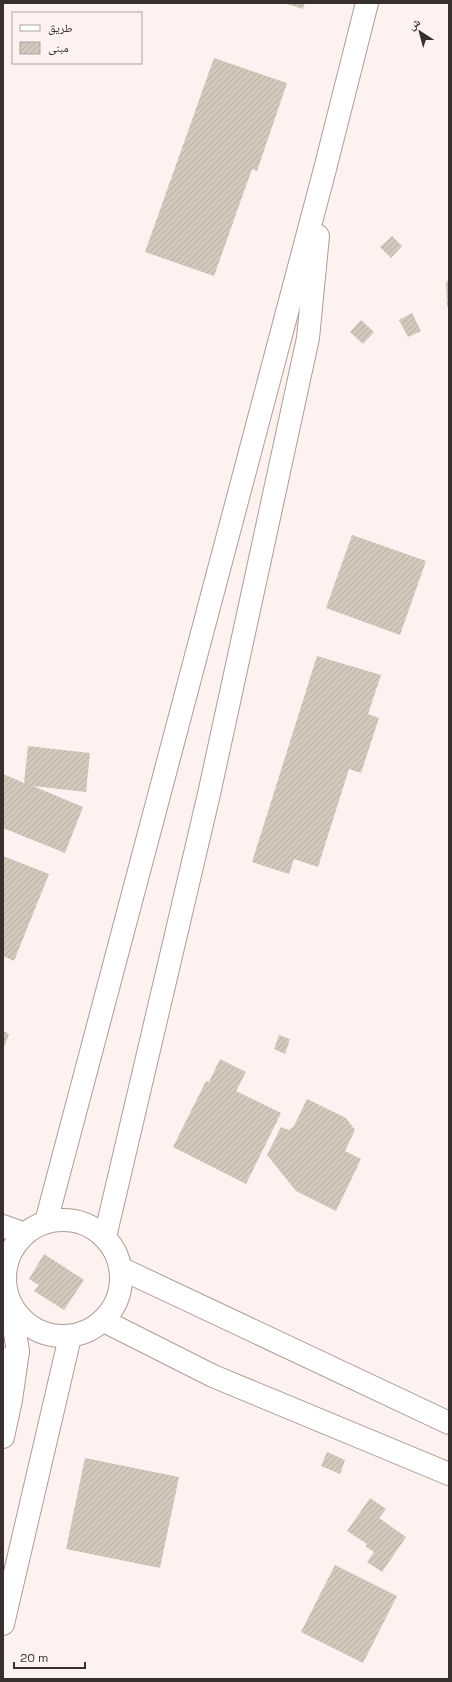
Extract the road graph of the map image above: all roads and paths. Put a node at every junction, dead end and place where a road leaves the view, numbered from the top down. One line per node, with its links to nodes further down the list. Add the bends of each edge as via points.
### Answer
1 (367, 3): 2 (main road)
2 (325, 169): 3 (main road); 6 (main road, via 308,338 209,794)
3 (46, 1222): 5 (main road); 6 (main road, via 78,1221 93,1227)
4 (3, 1226): 5 (main road)
5 (26, 1234): 8 (main road, via 13,1248 6,1266)
6 (105, 1237): 7 (main road, via 116,1252)
7 (122, 1269): 9 (main road, via 121,1288 115,1306); 12 (main road)
8 (6, 1291): 10 (main road, via 21,1319 35,1330 52,1336); 11 (main road)
9 (104, 1321): 10 (main road, via 88,1332); 14 (main road, via 213,1376)
10 (70, 1337): 15 (main road)
11 (10, 1358): 13 (main road, via 11,1400)
12 (449, 1423)
13 (3, 1436)
14 (449, 1474)
15 (3, 1624)

